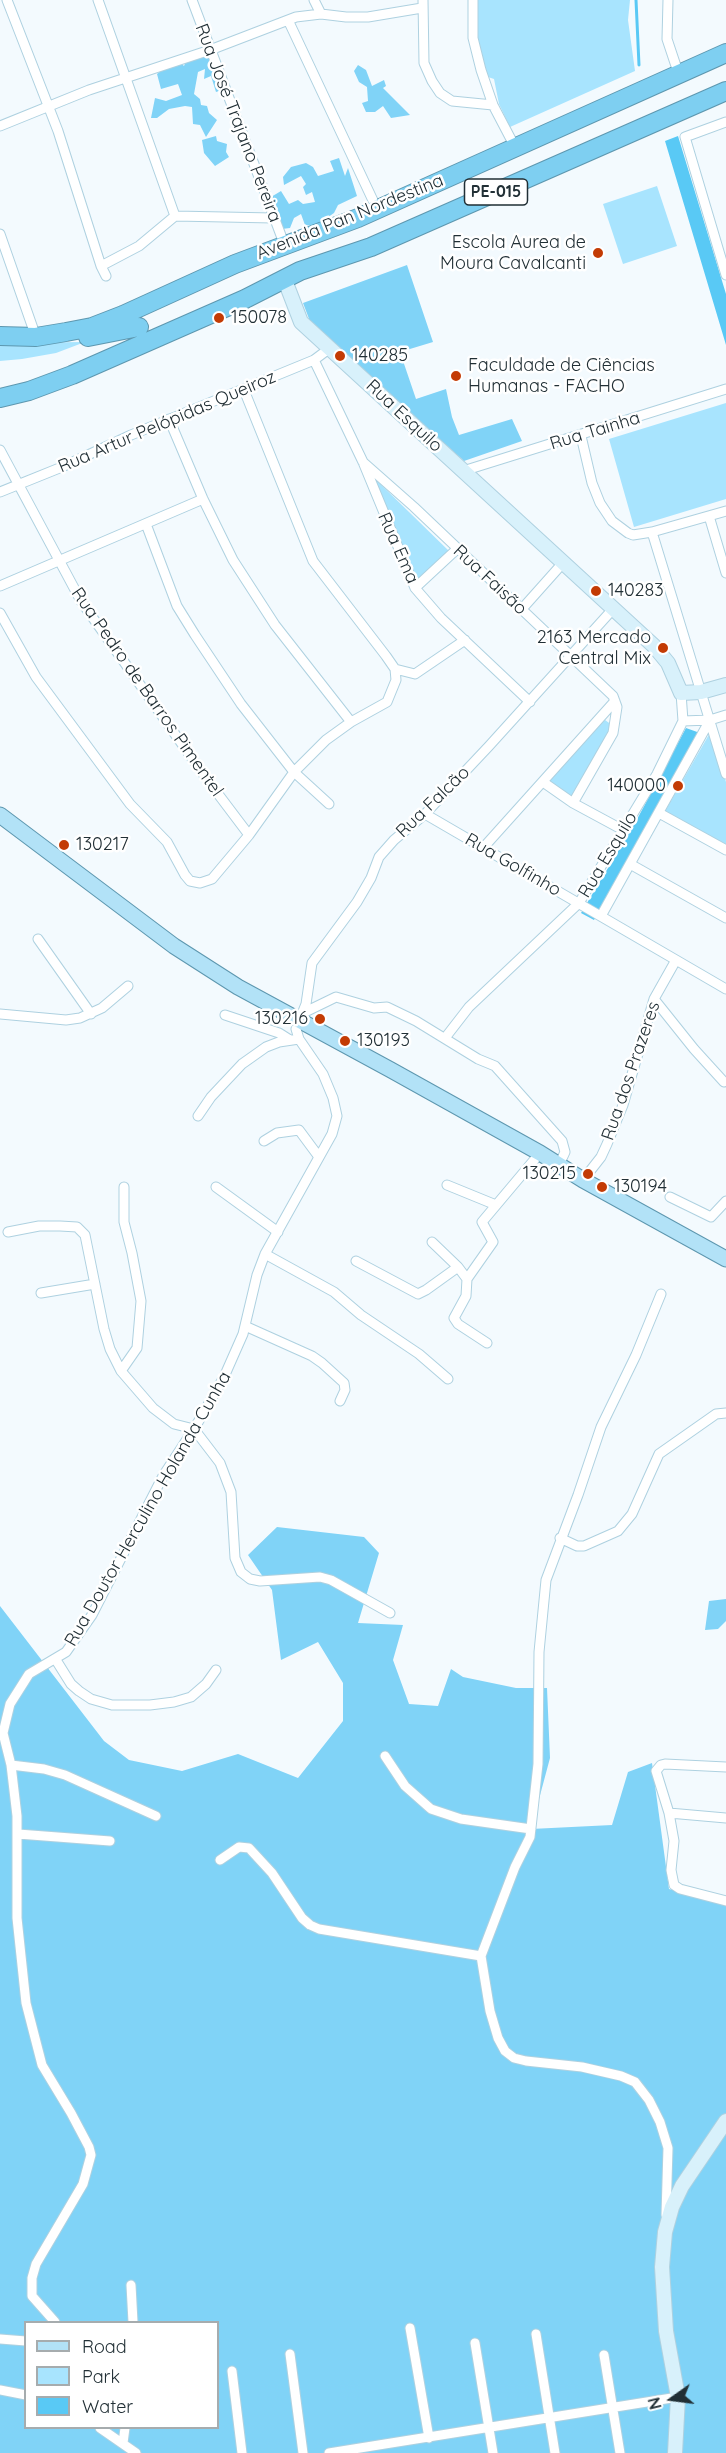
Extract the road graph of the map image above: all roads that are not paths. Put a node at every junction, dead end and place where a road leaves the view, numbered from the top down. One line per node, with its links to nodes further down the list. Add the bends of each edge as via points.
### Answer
1 (7, 0): 17 (street)
2 (98, 0): 13 (street)
3 (192, 0): 10 (street, Rua José Trajano Pereira)
4 (314, 0): 8 (street)
5 (473, 0): 16 (street, via 473,38)
6 (668, 0): 12 (street, via 667,39)
7 (422, 4): 8 (street, via 368,17); 16 (street, via 424,63 440,93 452,101)
8 (321, 14): 9 (street)
9 (288, 20): 10 (street); 21 (street)
10 (210, 50): 13 (street); 23 (street, Rua José Trajano Pereira)
11 (726, 54): 12 (highway, Avenida Pan Nordestina / PE-015)
12 (679, 75): 20 (highway, Avenida Pan Nordestina / PE-015)
13 (127, 77): 17 (street); 22 (street)
14 (726, 80): 27 (highway, Avenida Pan Nordestina / PE-015, via 324,255)
15 (726, 91): 27 (highway, Avenida Pan Nordestina / PE-015, via 371,247)
16 (493, 105): 20 (street)
17 (50, 107): 19 (street); 26 (street)
18 (726, 122): 28 (street, via 685,137)
19 (0, 126)
20 (515, 147): 21 (highway, Avenida Pan Nordestina / PE-015)
21 (377, 209): 25 (highway, Avenida Pan Nordestina / PE-015)
22 (175, 216): 23 (street); 26 (street, via 140,246)
23 (273, 218): 25 (street, Rua José Trajano Pereira)
24 (0, 234): 32 (street)
25 (285, 246): 32 (highway, Avenida Pan Nordestina / PE-015, via 92,327)
26 (101, 266): 29 (street)
27 (292, 274): 33 (street, Rua Esquilo, via 301,322); 37 (highway, Avenida Pan Nordestina / PE-015, via 245,300 72,375)
28 (726, 275)
29 (106, 276)
30 (139, 327): 32 (highway, via 80,339)
31 (0, 336): 32 (highway, Avenida Pan Nordestina / PE-015)
32 (36, 337)
33 (330, 348): 34 (street, Rua Artur Pelópidas Queiroz); 42 (street, Rua Esquilo)
34 (314, 360): 36 (street, Rua Artur Pelópidas Queiroz); 41 (street, Rua Ema)
35 (726, 389): 39 (street, Rua Tainha)
36 (244, 390): 38 (street, Rua Artur Pelópidas Queiroz); 61 (street, via 314,561)
37 (0, 398)
38 (170, 419): 43 (street, Rua Artur Pelópidas Queiroz); 45 (street)
39 (581, 436): 42 (street, Rua Tainha); 49 (street, via 592,483 612,521 633,535)
40 (0, 450): 43 (street, Rua Pedro de Barros Pimentel)
41 (363, 462): 50 (street, Rua Faisão); 55 (street, Rua Ema)
42 (463, 471): 52 (street, Rua Esquilo)
43 (18, 484): 44 (street, Rua Artur Pelópidas Queiroz); 51 (street, Rua Pedro de Barros Pimentel)
44 (0, 492)
45 (203, 499): 48 (street); 69 (street, via 258,602)
46 (726, 512): 47 (street)
47 (709, 516): 49 (street); 53 (street)
48 (146, 524): 51 (street); 71 (street, via 177,606 241,704)
49 (652, 532): 63 (street)
50 (457, 549): 55 (street); 57 (street, Rua Faisão)
51 (59, 560): 54 (street); 80 (street, Rua Pedro de Barros Pimentel, via 99,628)
52 (562, 564): 56 (street, Rua Esquilo); 57 (street)
53 (726, 573)
54 (0, 586)
55 (415, 588): 59 (street, Rua Ema)
56 (612, 609): 60 (street, Rua Falcão); 64 (street, Rua Esquilo, via 668,663)
57 (521, 610): 60 (street, Rua Faisão)
58 (0, 613): 80 (street, via 36,677 130,804 167,842 190,880 200,883 212,879)
59 (465, 640): 61 (street, via 415,674); 66 (street, Rua Ema)
60 (572, 656): 65 (street, Rua Faisão); 66 (street, Rua Falcão)
61 (395, 669): 69 (street, via 396,680 387,702)
62 (726, 685): 63 (street)
63 (701, 692): 64 (street); 68 (street)
64 (681, 693): 70 (street, Rua Esquilo)
65 (615, 701): 73 (street); 74 (street, via 613,733)
66 (530, 702): 77 (street, Rua Falcão)
67 (726, 715): 68 (street)
68 (711, 720): 70 (street); 72 (street); 76 (street, Rua Esquilo)
69 (351, 722): 71 (street)
70 (683, 722): 79 (street, Rua Esquilo)
71 (294, 772): 75 (street); 80 (street)
72 (726, 774)
73 (543, 782): 74 (street); 81 (street)
74 (573, 803): 79 (street)
75 (329, 804)
76 (659, 813): 82 (street); 83 (street, Rua Esquilo)
77 (425, 814): 81 (street, Rua Golfinho); 95 (street, Rua Falcão, via 379,857 357,902 312,963 308,996)
78 (0, 815): 95 (main road, via 174,946 238,987)
79 (623, 830): 84 (street, Rua Esquilo)
80 (249, 835)
81 (483, 848): 84 (street, Rua Golfinho)
82 (726, 850)
83 (630, 864): 85 (street, Rua Esquilo); 86 (street)
84 (580, 904): 85 (street, Rua Golfinho); 96 (street, Rua Esquilo, via 470,1007)
85 (600, 916): 88 (street, Rua Golfinho)
86 (726, 918)
87 (38, 939): 93 (street)
88 (676, 960): 90 (street, Rua Golfinho); 91 (street, Rua dos Prazeres)
89 (128, 986): 93 (street)
90 (726, 989)
91 (654, 999): 98 (street); 104 (street, Rua dos Prazeres, via 623,1105 601,1156)
92 (0, 1014): 93 (street, via 66,1020)
93 (91, 1014)
94 (225, 1015): 97 (street)
95 (300, 1018): 96 (street, via 339,998 387,1007); 97 (street); 101 (main road)
96 (445, 1038): 103 (street, via 495,1066 549,1126 562,1141 565,1152)
97 (295, 1040): 99 (street, via 266,1047 242,1064); 102 (street, Rua Doutor Herculino Holanda Cunha, via 323,1074 336,1110 332,1134)
98 (724, 1082)
99 (198, 1116)
100 (264, 1141): 102 (street, via 277,1133 299,1130)
101 (540, 1153): 103 (main road); 110 (street)
102 (319, 1157): 112 (street, Rua Doutor Herculino Holanda Cunha)
103 (559, 1165): 104 (main road)
104 (583, 1180): 115 (main road)
105 (447, 1185): 110 (street)
106 (123, 1187): 124 (street, via 124,1222 141,1301 137,1348)
107 (216, 1187): 112 (street)
108 (670, 1197): 109 (street, via 711,1217)
109 (726, 1201)
110 (496, 1205): 118 (street, via 482,1222 493,1242)
111 (8, 1232): 119 (street, via 39,1226 77,1227 85,1235)
112 (278, 1232): 114 (street, Rua Doutor Herculino Holanda Cunha)
113 (432, 1242): 117 (street)
114 (265, 1254): 122 (street, Rua Doutor Herculino Holanda Cunha); 125 (street, via 334,1292)
115 (726, 1258)
116 (356, 1261): 117 (street, via 418,1294)
117 (458, 1267): 118 (street)
118 (466, 1279): 123 (street, via 467,1292 454,1320)
119 (95, 1284): 120 (street); 124 (street, via 110,1349)
120 (41, 1293)
121 (661, 1294): 129 (street, via 601,1427)
122 (245, 1326): 126 (street, via 312,1356 344,1383); 128 (street, Rua Doutor Herculino Holanda Cunha, via 228,1369)
123 (487, 1343)
124 (121, 1371): 128 (street, via 153,1408 174,1424)
125 (448, 1378)
126 (340, 1401)
127 (726, 1413): 129 (street, via 716,1414 659,1454 632,1514 618,1531 584,1546)
128 (194, 1429): 130 (street, via 220,1463 231,1491 235,1558 241,1572 261,1581 320,1577 331,1580); 131 (street, Rua Doutor Herculino Holanda Cunha, via 163,1476 92,1615)
129 (560, 1538): 140 (street, via 542,1601 538,1764)
130 (390, 1613)
131 (56, 1660): 132 (street, via 79,1691 112,1705 150,1705 191,1697); 133 (street, Rua Doutor Herculino Holanda Cunha, via 35,1669 18,1688)
132 (216, 1670)
133 (2, 1735): 135 (street, Rua Doutor Herculino Holanda Cunha)
134 (385, 1756): 140 (street, via 405,1786 431,1809 461,1819)
135 (11, 1765): 138 (street, via 65,1775); 141 (street, Rua Doutor Herculino Holanda Cunha)
136 (726, 1767): 137 (street, via 661,1765 656,1771 657,1779)
137 (669, 1814): 139 (street); 144 (street, via 674,1841 674,1885 680,1890)
138 (156, 1816)
139 (726, 1818)
140 (531, 1829): 145 (street, via 528,1845 515,1867)
141 (18, 1834): 142 (street); 149 (street, Rua Doutor Herculino Holanda Cunha, via 17,1918 31,2027 42,2065 91,2155 83,2184 36,2264 32,2278 32,2296)
142 (110, 1841)
143 (220, 1860): 145 (street, via 239,1847 249,1848 272,1873 302,1918 319,1929)
144 (726, 1901)
145 (481, 1956): 147 (street, via 490,2011 505,2051 526,2061 621,2076 635,2082 649,2100 668,2148)
146 (726, 2121): 147 (street, via 682,2186)
147 (665, 2232): 161 (street, via 662,2267 666,2331)
148 (131, 2285): 150 (street)
149 (54, 2321)
150 (133, 2321)
151 (410, 2328): 167 (street)
152 (536, 2334): 163 (street)
153 (0, 2339): 154 (street)
154 (24, 2341)
155 (475, 2343): 164 (street)
156 (290, 2354): 171 (street)
157 (604, 2355): 162 (street)
158 (232, 2371): 170 (street)
159 (0, 2390): 160 (street)
160 (24, 2396)
161 (678, 2397): 162 (street); 176 (street)
162 (612, 2408): 163 (street); 175 (street)
163 (550, 2419): 164 (street); 174 (street)
164 (489, 2428): 167 (street); 173 (street)
165 (103, 2429): 168 (street)
166 (125, 2429): 168 (street)
167 (429, 2438): 172 (street)
168 (123, 2443): 169 (street)
169 (136, 2453)
170 (242, 2453)
171 (303, 2453)
172 (329, 2453)
173 (493, 2453)
174 (555, 2453)
175 (620, 2453)
176 (675, 2453)

